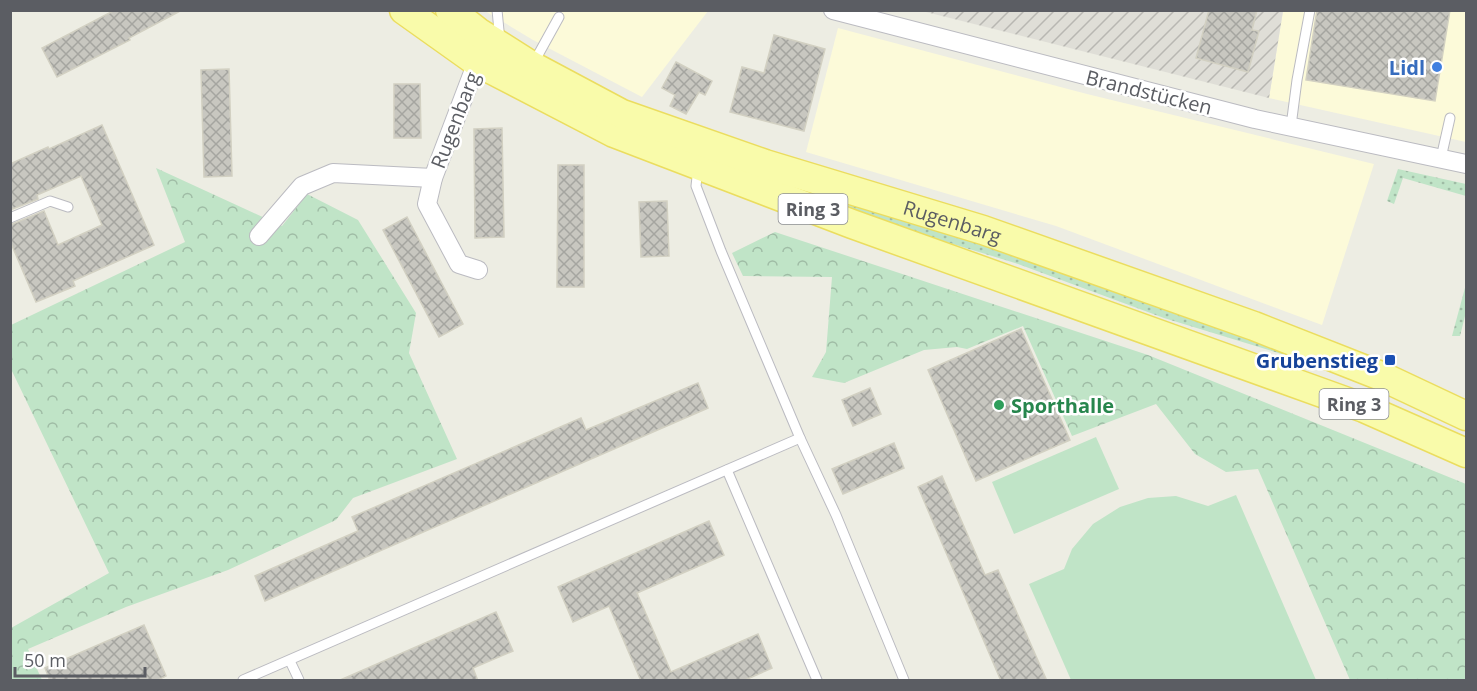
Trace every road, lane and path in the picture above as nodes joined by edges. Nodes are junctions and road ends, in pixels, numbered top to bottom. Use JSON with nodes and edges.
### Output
{"nodes":[{"id":1,"x":404,"y":10,"type":"edge"},
{"id":2,"x":450,"y":10,"type":"edge"},
{"id":3,"x":497,"y":10,"type":"edge"},
{"id":4,"x":833,"y":10,"type":"edge"},
{"id":5,"x":1310,"y":10,"type":"edge"},
{"id":6,"x":559,"y":16,"type":"dead end"},
{"id":7,"x":489,"y":54,"type":"junction"},
{"id":8,"x":532,"y":66,"type":"junction"},
{"id":9,"x":1450,"y":118,"type":"dead end"},
{"id":10,"x":1292,"y":126,"type":"junction"},
{"id":11,"x":1441,"y":158,"type":"junction"},
{"id":12,"x":1467,"y":164,"type":"edge"},
{"id":13,"x":699,"y":166,"type":"junction"},
{"id":14,"x":433,"y":178,"type":"junction"},
{"id":15,"x":68,"y":207,"type":"dead end"},
{"id":16,"x":10,"y":218,"type":"edge"},
{"id":17,"x":259,"y":236,"type":"dead end"},
{"id":18,"x":478,"y":270,"type":"dead end"},
{"id":19,"x":1467,"y":416,"type":"edge"},
{"id":20,"x":800,"y":438,"type":"junction"},
{"id":21,"x":1465,"y":452,"type":"edge"},
{"id":22,"x":727,"y":470,"type":"junction"},
{"id":23,"x":290,"y":661,"type":"junction"},
{"id":24,"x":243,"y":681,"type":"edge"},
{"id":25,"x":299,"y":681,"type":"edge"},
{"id":26,"x":817,"y":681,"type":"edge"},
{"id":27,"x":904,"y":681,"type":"edge"}],
"edges":[{"from":1,"to":7,"type":"main road","name":"Rugenbarg","number":"Ring 3"},
{"from":2,"to":7,"type":"main road","name":"Rugenbarg","number":"Ring 3"},
{"from":3,"to":7,"type":"lane"},
{"from":4,"to":10,"type":"street","name":"Brandstücken"},
{"from":5,"to":10,"type":"lane"},
{"from":6,"to":8,"type":"lane"},
{"from":7,"to":8,"type":"main road","name":"Rugenbarg","number":"Ring 3"},
{"from":7,"to":13,"type":"main road","name":"Rugenbarg","number":"Ring 3"},
{"from":7,"to":14,"type":"street","name":"Rugenbarg"},
{"from":8,"to":19,"type":"main road","name":"Rugenbarg","number":"Ring 3"},
{"from":9,"to":11,"type":"lane"},
{"from":10,"to":11,"type":"street","name":"Brandstücken"},
{"from":11,"to":12,"type":"street","name":"Brandstücken"},
{"from":13,"to":20,"type":"lane"},
{"from":13,"to":21,"type":"main road","name":"Rugenbarg","number":"Ring 3"},
{"from":14,"to":17,"type":"street","name":"Rugenbarg"},
{"from":14,"to":18,"type":"street","name":"Rugenbarg"},
{"from":15,"to":16,"type":"lane"},
{"from":20,"to":22,"type":"lane"},
{"from":20,"to":27,"type":"lane"},
{"from":22,"to":23,"type":"lane"},
{"from":22,"to":26,"type":"lane"},
{"from":23,"to":24,"type":"lane"},
{"from":23,"to":25,"type":"lane"}]}
